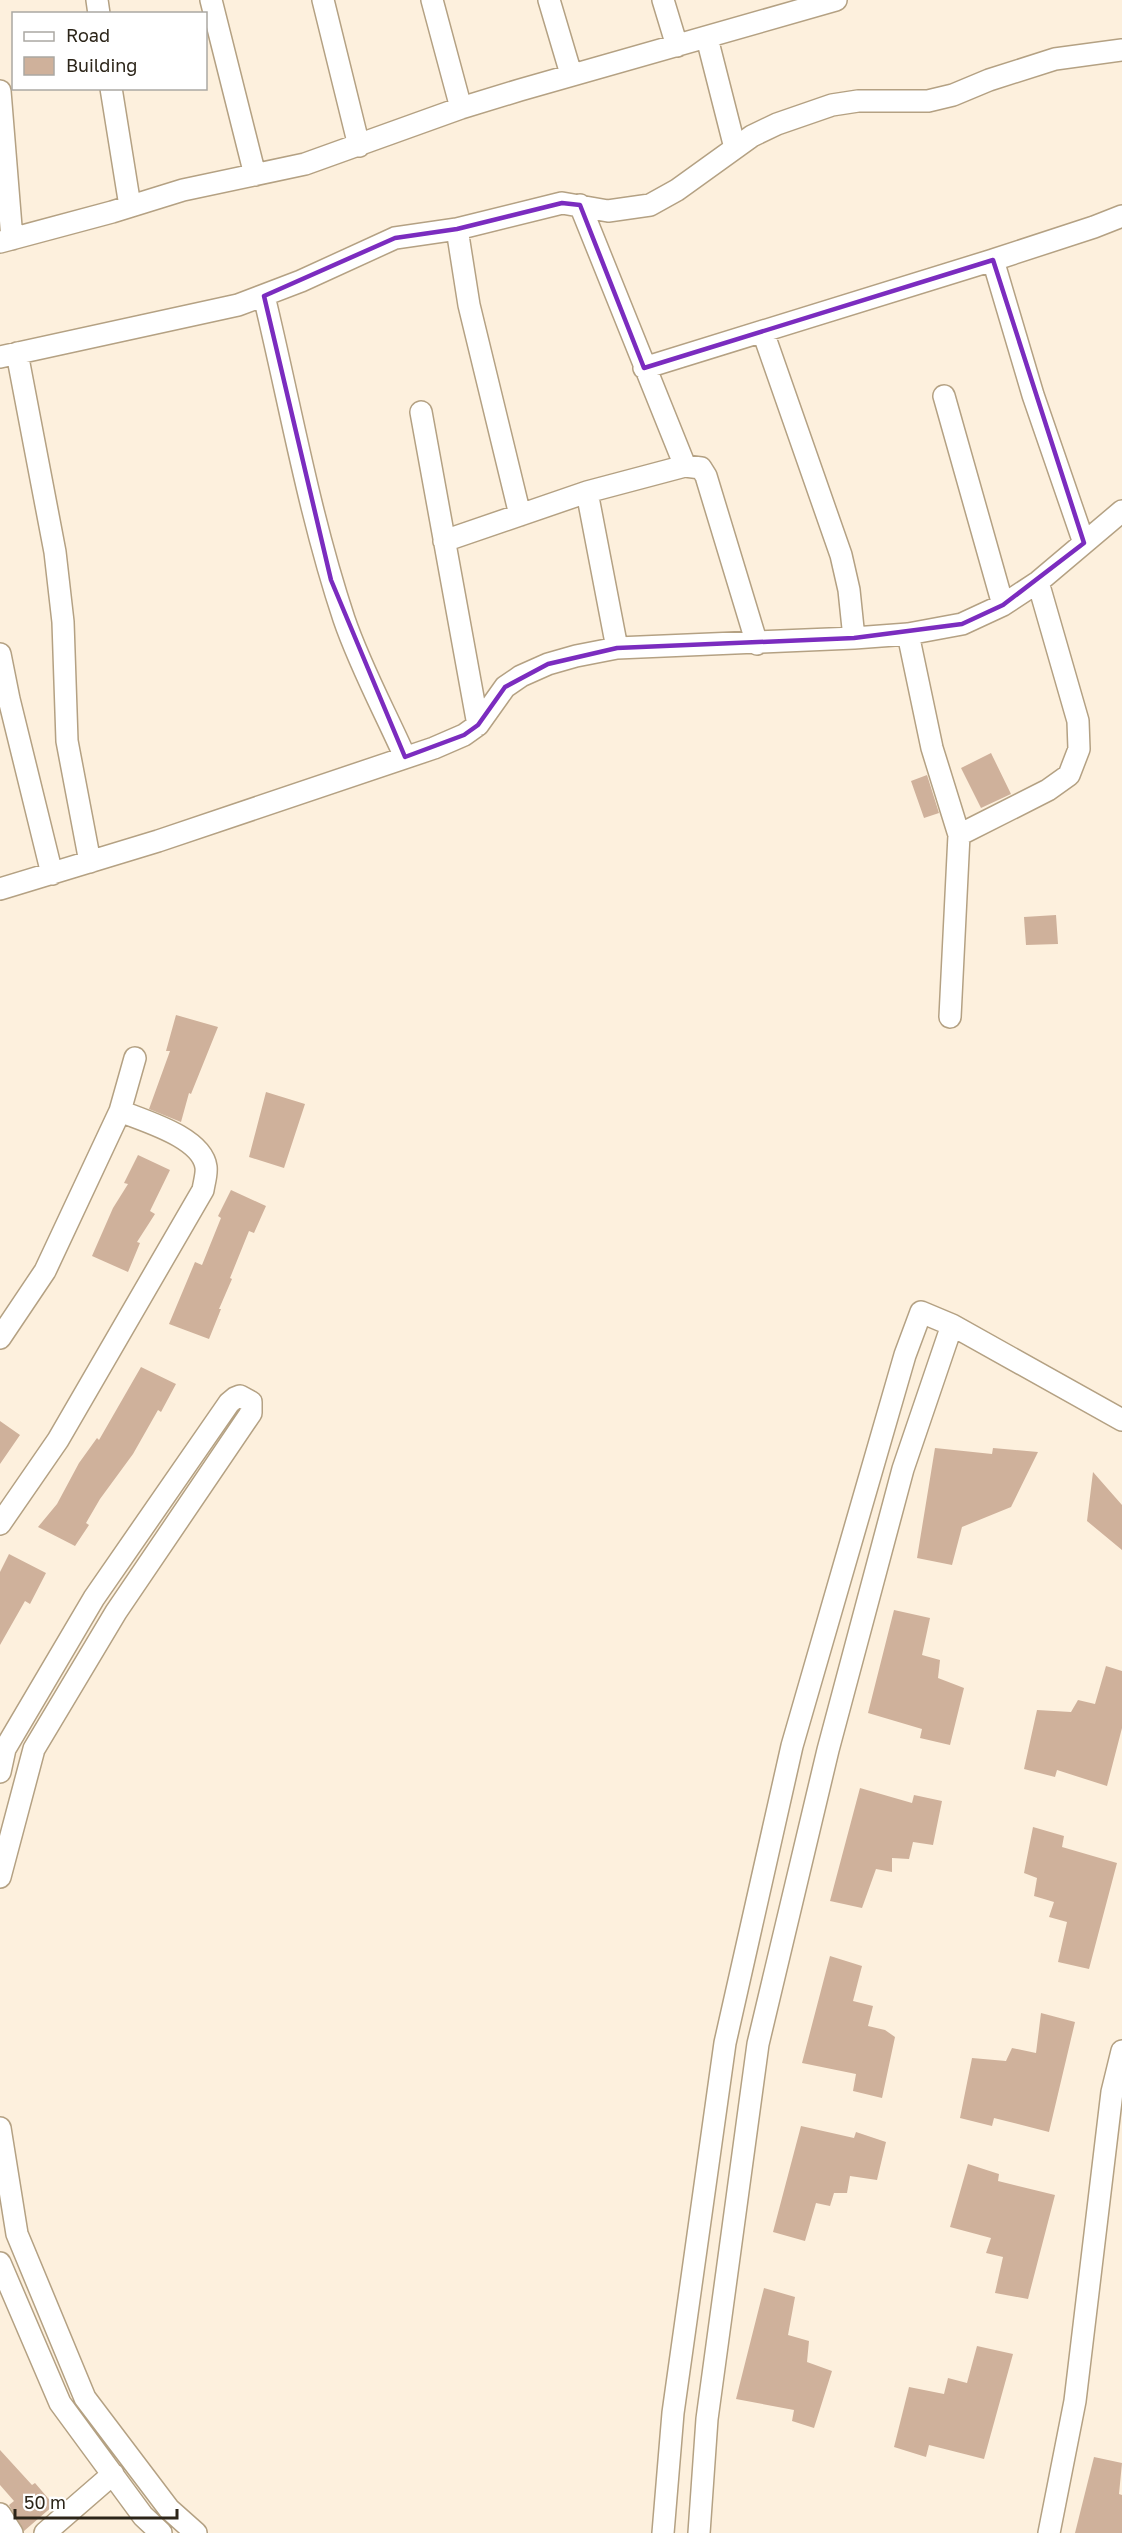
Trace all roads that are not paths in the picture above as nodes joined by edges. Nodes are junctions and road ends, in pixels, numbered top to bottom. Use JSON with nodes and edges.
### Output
{"nodes":[{"id":1,"x":211,"y":0,"type":"edge"},
{"id":2,"x":323,"y":0,"type":"edge"},
{"id":3,"x":432,"y":0,"type":"edge"},
{"id":4,"x":549,"y":0,"type":"edge"},
{"id":5,"x":663,"y":0,"type":"edge"},
{"id":6,"x":836,"y":0,"type":"edge"},
{"id":7,"x":790,"y":7,"type":"edge"},
{"id":8,"x":707,"y":38,"type":"junction"},
{"id":9,"x":677,"y":46,"type":"junction"},
{"id":10,"x":1122,"y":50,"type":"edge"},
{"id":11,"x":571,"y":75,"type":"junction"},
{"id":12,"x":111,"y":90,"type":"edge"},
{"id":13,"x":0,"y":91,"type":"edge"},
{"id":14,"x":461,"y":108,"type":"junction"},
{"id":15,"x":359,"y":146,"type":"junction"},
{"id":16,"x":735,"y":148,"type":"junction"},
{"id":17,"x":255,"y":175,"type":"junction"},
{"id":18,"x":580,"y":205,"type":"junction"},
{"id":19,"x":130,"y":206,"type":"junction"},
{"id":20,"x":1122,"y":216,"type":"edge"},
{"id":21,"x":457,"y":229,"type":"junction"},
{"id":22,"x":6,"y":240,"type":"edge"},
{"id":23,"x":993,"y":260,"type":"junction"},
{"id":24,"x":264,"y":296,"type":"junction"},
{"id":25,"x":763,"y":332,"type":"junction"},
{"id":26,"x":9,"y":355,"type":"edge"},
{"id":27,"x":644,"y":368,"type":"junction"},
{"id":28,"x":944,"y":396,"type":"dead end"},
{"id":29,"x":421,"y":412,"type":"dead end"},
{"id":30,"x":685,"y":466,"type":"junction"},
{"id":31,"x":587,"y":492,"type":"junction"},
{"id":32,"x":1122,"y":511,"type":"edge"},
{"id":33,"x":520,"y":515,"type":"junction"},
{"id":34,"x":444,"y":541,"type":"junction"},
{"id":35,"x":1084,"y":543,"type":"junction"},
{"id":36,"x":1038,"y":582,"type":"junction"},
{"id":37,"x":1003,"y":605,"type":"junction"},
{"id":38,"x":908,"y":634,"type":"junction"},
{"id":39,"x":854,"y":639,"type":"junction"},
{"id":40,"x":757,"y":644,"type":"junction"},
{"id":41,"x":617,"y":648,"type":"junction"},
{"id":42,"x":0,"y":654,"type":"edge"},
{"id":43,"x":478,"y":725,"type":"junction"},
{"id":44,"x":405,"y":757,"type":"junction"},
{"id":45,"x":959,"y":835,"type":"junction"},
{"id":46,"x":90,"y":862,"type":"junction"},
{"id":47,"x":52,"y":874,"type":"junction"},
{"id":48,"x":0,"y":889,"type":"edge"},
{"id":49,"x":950,"y":1017,"type":"dead end"},
{"id":50,"x":135,"y":1058,"type":"dead end"},
{"id":51,"x":120,"y":1111,"type":"junction"},
{"id":52,"x":952,"y":1325,"type":"junction"},
{"id":53,"x":0,"y":1338,"type":"edge"},
{"id":54,"x":1122,"y":1420,"type":"edge"},
{"id":55,"x":0,"y":1524,"type":"edge"},
{"id":56,"x":0,"y":1772,"type":"edge"},
{"id":57,"x":0,"y":1877,"type":"edge"},
{"id":58,"x":1122,"y":2051,"type":"edge"},
{"id":59,"x":0,"y":2128,"type":"edge"},
{"id":60,"x":0,"y":2263,"type":"edge"},
{"id":61,"x":113,"y":2474,"type":"junction"},
{"id":62,"x":0,"y":2514,"type":"edge"},
{"id":63,"x":12,"y":2533,"type":"edge"},
{"id":64,"x":45,"y":2533,"type":"edge"},
{"id":65,"x":161,"y":2533,"type":"edge"},
{"id":66,"x":196,"y":2533,"type":"edge"},
{"id":67,"x":663,"y":2533,"type":"edge"},
{"id":68,"x":699,"y":2533,"type":"edge"},
{"id":69,"x":1049,"y":2533,"type":"edge"}],
"edges":[{"from":1,"to":17,"type":"street"},
{"from":2,"to":15,"type":"street"},
{"from":3,"to":14,"type":"street"},
{"from":4,"to":11,"type":"street"},
{"from":5,"to":9,"type":"street"},
{"from":6,"to":7,"type":"street"},
{"from":7,"to":8,"type":"street"},
{"from":8,"to":9,"type":"street"},
{"from":8,"to":16,"type":"street"},
{"from":9,"to":11,"type":"street"},
{"from":10,"to":16,"type":"street"},
{"from":11,"to":14,"type":"street"},
{"from":12,"to":19,"type":"street"},
{"from":13,"to":22,"type":"street"},
{"from":14,"to":15,"type":"street"},
{"from":15,"to":17,"type":"street"},
{"from":16,"to":18,"type":"street"},
{"from":17,"to":19,"type":"street"},
{"from":18,"to":21,"type":"street"},
{"from":18,"to":27,"type":"street"},
{"from":19,"to":22,"type":"street"},
{"from":20,"to":23,"type":"street"},
{"from":21,"to":24,"type":"street"},
{"from":21,"to":33,"type":"street"},
{"from":23,"to":25,"type":"street"},
{"from":23,"to":35,"type":"street"},
{"from":24,"to":26,"type":"street"},
{"from":24,"to":44,"type":"street"},
{"from":25,"to":27,"type":"street"},
{"from":25,"to":39,"type":"street"},
{"from":26,"to":46,"type":"street"},
{"from":27,"to":30,"type":"street"},
{"from":28,"to":37,"type":"street"},
{"from":29,"to":34,"type":"street"},
{"from":30,"to":31,"type":"street"},
{"from":30,"to":40,"type":"street"},
{"from":31,"to":33,"type":"street"},
{"from":31,"to":41,"type":"street"},
{"from":32,"to":35,"type":"street"},
{"from":33,"to":34,"type":"street"},
{"from":34,"to":43,"type":"street"},
{"from":35,"to":36,"type":"street"},
{"from":36,"to":37,"type":"street"},
{"from":36,"to":45,"type":"street"},
{"from":37,"to":38,"type":"street"},
{"from":38,"to":39,"type":"street"},
{"from":38,"to":45,"type":"street"},
{"from":39,"to":40,"type":"street"},
{"from":40,"to":41,"type":"street"},
{"from":41,"to":43,"type":"street"},
{"from":42,"to":47,"type":"street"},
{"from":43,"to":44,"type":"street"},
{"from":44,"to":46,"type":"street"},
{"from":45,"to":49,"type":"street"},
{"from":46,"to":47,"type":"street"},
{"from":47,"to":48,"type":"street"},
{"from":50,"to":51,"type":"street"},
{"from":51,"to":53,"type":"street"},
{"from":51,"to":55,"type":"street"},
{"from":52,"to":54,"type":"street"},
{"from":52,"to":67,"type":"street"},
{"from":52,"to":68,"type":"street"},
{"from":56,"to":57,"type":"street"},
{"from":58,"to":69,"type":"street"},
{"from":59,"to":66,"type":"street"},
{"from":60,"to":61,"type":"street"},
{"from":61,"to":64,"type":"street"},
{"from":61,"to":65,"type":"street"},
{"from":62,"to":63,"type":"street"}]}
